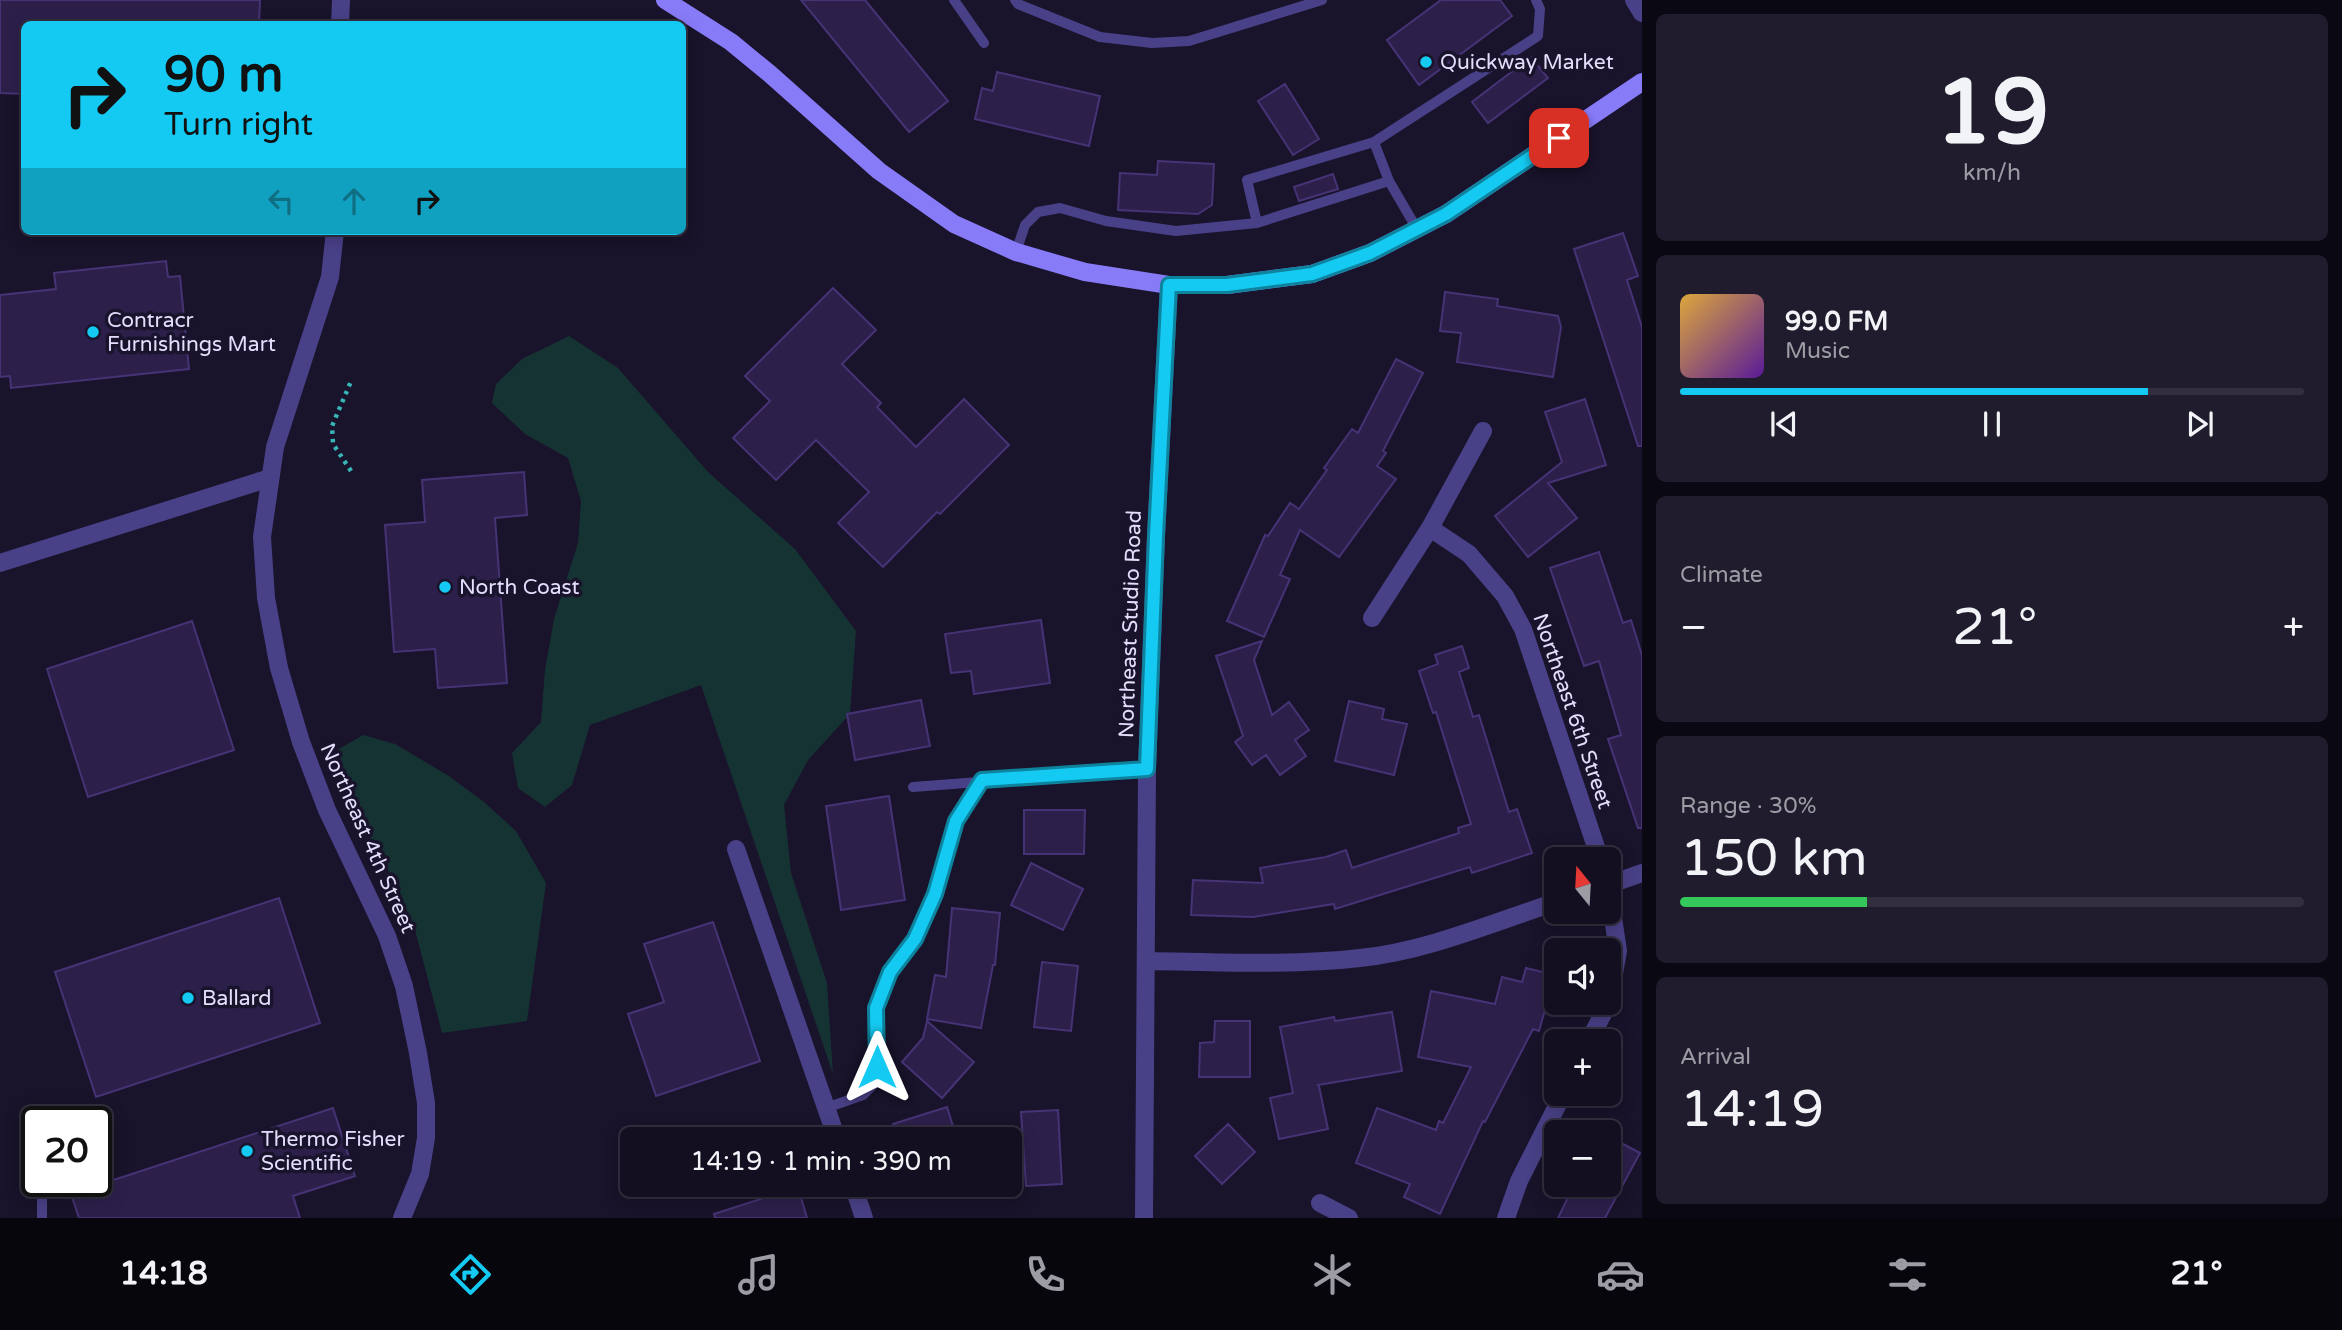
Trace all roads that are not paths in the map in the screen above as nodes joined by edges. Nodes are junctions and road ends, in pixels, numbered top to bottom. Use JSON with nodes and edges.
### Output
{"nodes":[{"id":1,"x":341,"y":0,"type":"edge"},
{"id":2,"x":665,"y":0,"type":"edge"},
{"id":3,"x":954,"y":0,"type":"edge"},
{"id":4,"x":1015,"y":0,"type":"edge"},
{"id":5,"x":1322,"y":0,"type":"edge"},
{"id":6,"x":1536,"y":0,"type":"edge"},
{"id":7,"x":1634,"y":0,"type":"edge"},
{"id":8,"x":1642,"y":13,"type":"edge"},
{"id":9,"x":340,"y":21,"type":"edge"},
{"id":10,"x":985,"y":43,"type":"dead end"},
{"id":11,"x":1642,"y":82,"type":"edge"},
{"id":12,"x":1374,"y":142,"type":"junction"},
{"id":13,"x":1389,"y":181,"type":"junction"},
{"id":14,"x":1257,"y":223,"type":"junction"},
{"id":15,"x":1417,"y":229,"type":"junction"},
{"id":16,"x":335,"y":235,"type":"edge"},
{"id":17,"x":1016,"y":252,"type":"junction"},
{"id":18,"x":1169,"y":285,"type":"junction"},
{"id":19,"x":1483,"y":431,"type":"dead end"},
{"id":20,"x":270,"y":478,"type":"junction"},
{"id":21,"x":1430,"y":528,"type":"junction"},
{"id":22,"x":0,"y":563,"type":"edge"},
{"id":23,"x":1371,"y":618,"type":"dead end"},
{"id":24,"x":1147,"y":769,"type":"junction"},
{"id":25,"x":982,"y":780,"type":"junction"},
{"id":26,"x":913,"y":787,"type":"dead end"},
{"id":27,"x":1596,"y":847,"type":"edge"},
{"id":28,"x":736,"y":849,"type":"dead end"},
{"id":29,"x":1642,"y":873,"type":"edge"},
{"id":30,"x":1621,"y":880,"type":"edge"},
{"id":31,"x":1544,"y":906,"type":"edge"},
{"id":32,"x":1614,"y":924,"type":"edge"},
{"id":33,"x":1146,"y":961,"type":"junction"},
{"id":34,"x":1595,"y":1029,"type":"edge"},
{"id":35,"x":1557,"y":1106,"type":"edge"},
{"id":36,"x":826,"y":1108,"type":"junction"},
{"id":37,"x":833,"y":1127,"type":"edge"},
{"id":38,"x":42,"y":1197,"type":"edge"},
{"id":39,"x":857,"y":1197,"type":"edge"},
{"id":40,"x":1320,"y":1203,"type":"dead end"},
{"id":41,"x":42,"y":1218,"type":"edge"},
{"id":42,"x":402,"y":1218,"type":"edge"},
{"id":43,"x":864,"y":1218,"type":"edge"},
{"id":44,"x":1144,"y":1218,"type":"edge"},
{"id":45,"x":1349,"y":1218,"type":"edge"},
{"id":46,"x":1506,"y":1218,"type":"edge"}],
"edges":[{"from":1,"to":9,"type":"street"},
{"from":2,"to":17,"type":"main road"},
{"from":3,"to":10,"type":"lane"},
{"from":4,"to":5,"type":"lane"},
{"from":6,"to":12,"type":"lane"},
{"from":7,"to":8,"type":"street"},
{"from":11,"to":15,"type":"main road"},
{"from":12,"to":13,"type":"lane"},
{"from":12,"to":14,"type":"lane"},
{"from":13,"to":14,"type":"lane"},
{"from":13,"to":15,"type":"lane"},
{"from":14,"to":17,"type":"lane"},
{"from":15,"to":18,"type":"main road"},
{"from":16,"to":20,"type":"street","name":"Northeast 4th Street"},
{"from":17,"to":18,"type":"main road"},
{"from":18,"to":24,"type":"street","name":"Northeast Studio Road"},
{"from":19,"to":21,"type":"street"},
{"from":20,"to":22,"type":"street"},
{"from":20,"to":42,"type":"street","name":"Northeast 4th Street"},
{"from":21,"to":23,"type":"street"},
{"from":21,"to":27,"type":"street","name":"Northeast 6th Street"},
{"from":24,"to":25,"type":"lane"},
{"from":24,"to":33,"type":"street","name":"Northeast Studio Road"},
{"from":25,"to":26,"type":"lane"},
{"from":25,"to":36,"type":"lane"},
{"from":28,"to":36,"type":"street"},
{"from":29,"to":30,"type":"street"},
{"from":31,"to":33,"type":"street"},
{"from":32,"to":34,"type":"street"},
{"from":33,"to":44,"type":"street","name":"Northeast Studio Road"},
{"from":35,"to":46,"type":"street"},
{"from":36,"to":37,"type":"street"},
{"from":38,"to":41,"type":"lane"},
{"from":39,"to":43,"type":"street"},
{"from":40,"to":45,"type":"street"}]}
